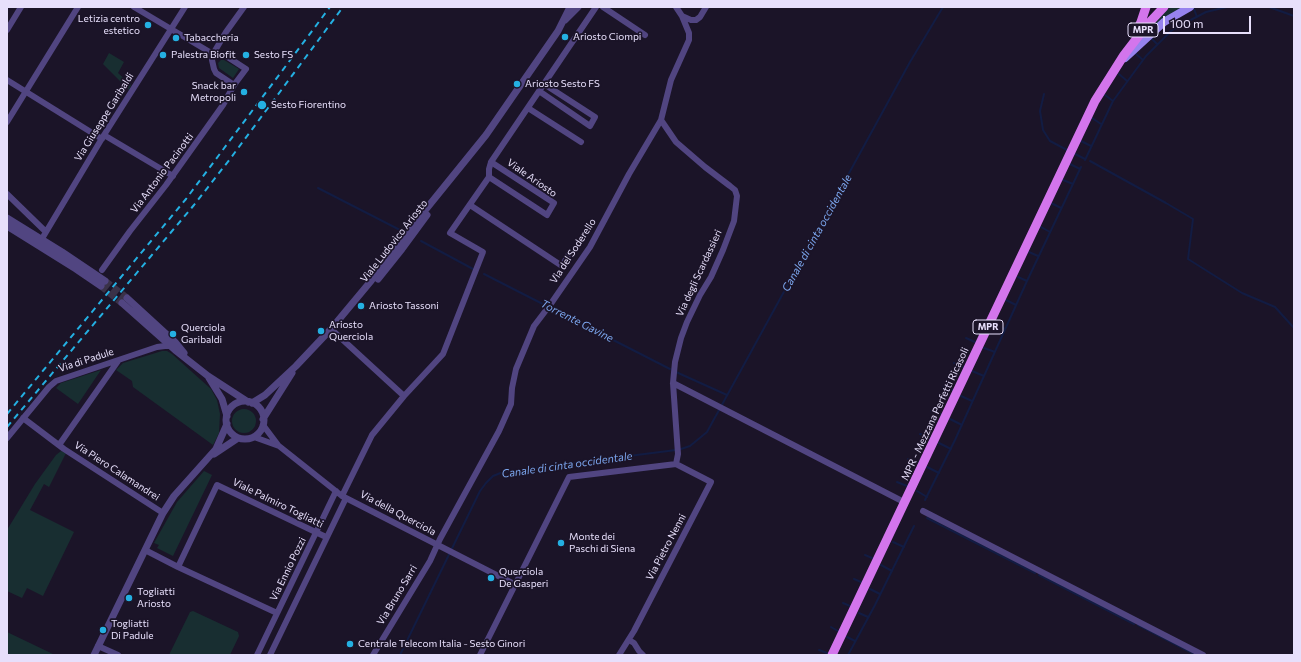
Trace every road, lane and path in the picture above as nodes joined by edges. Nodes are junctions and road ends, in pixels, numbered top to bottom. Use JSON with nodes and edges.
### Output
{"nodes":[{"id":1,"x":21,"y":7,"type":"edge"},
{"id":2,"x":78,"y":7,"type":"edge"},
{"id":3,"x":134,"y":7,"type":"edge"},
{"id":4,"x":185,"y":7,"type":"edge"},
{"id":5,"x":244,"y":7,"type":"edge"},
{"id":6,"x":570,"y":7,"type":"edge"},
{"id":7,"x":578,"y":7,"type":"edge"},
{"id":8,"x":596,"y":7,"type":"edge"},
{"id":9,"x":603,"y":7,"type":"edge"},
{"id":10,"x":676,"y":7,"type":"edge"},
{"id":11,"x":706,"y":7,"type":"edge"},
{"id":12,"x":1146,"y":7,"type":"edge"},
{"id":13,"x":1164,"y":7,"type":"edge"},
{"id":14,"x":1189,"y":8,"type":"edge"},
{"id":15,"x":682,"y":16,"type":"junction"},
{"id":16,"x":564,"y":22,"type":"junction"},
{"id":17,"x":7,"y":30,"type":"edge"},
{"id":18,"x":172,"y":30,"type":"junction"},
{"id":19,"x":645,"y":35,"type":"dead end"},
{"id":20,"x":213,"y":54,"type":"junction"},
{"id":21,"x":1124,"y":55,"type":"junction"},
{"id":22,"x":1119,"y":64,"type":"junction"},
{"id":23,"x":7,"y":80,"type":"edge"},
{"id":24,"x":544,"y":84,"type":"junction"},
{"id":25,"x":234,"y":85,"type":"junction"},
{"id":26,"x":539,"y":91,"type":"junction"},
{"id":27,"x":26,"y":92,"type":"junction"},
{"id":28,"x":528,"y":108,"type":"junction"},
{"id":29,"x":661,"y":120,"type":"junction"},
{"id":30,"x":7,"y":122,"type":"edge"},
{"id":31,"x":103,"y":137,"type":"junction"},
{"id":32,"x":581,"y":142,"type":"dead end"},
{"id":33,"x":492,"y":162,"type":"junction"},
{"id":34,"x":173,"y":176,"type":"junction"},
{"id":35,"x":489,"y":177,"type":"junction"},
{"id":36,"x":7,"y":194,"type":"edge"},
{"id":37,"x":470,"y":205,"type":"junction"},
{"id":38,"x":7,"y":218,"type":"edge"},
{"id":39,"x":7,"y":226,"type":"edge"},
{"id":40,"x":45,"y":231,"type":"junction"},
{"id":41,"x":41,"y":239,"type":"junction"},
{"id":42,"x":43,"y":248,"type":"junction"},
{"id":43,"x":569,"y":254,"type":"dead end"},
{"id":44,"x":102,"y":270,"type":"dead end"},
{"id":45,"x":124,"y":300,"type":"tunnel mouth"},
{"id":46,"x":331,"y":329,"type":"junction"},
{"id":47,"x":166,"y":338,"type":"junction"},
{"id":48,"x":171,"y":346,"type":"junction"},
{"id":49,"x":148,"y":351,"type":"junction"},
{"id":50,"x":118,"y":360,"type":"junction"},
{"id":51,"x":194,"y":364,"type":"junction"},
{"id":52,"x":296,"y":366,"type":"junction"},
{"id":53,"x":208,"y":376,"type":"junction"},
{"id":54,"x":673,"y":383,"type":"junction"},
{"id":55,"x":404,"y":396,"type":"junction"},
{"id":56,"x":250,"y":403,"type":"junction"},
{"id":57,"x":227,"y":416,"type":"junction"},
{"id":58,"x":23,"y":418,"type":"junction"},
{"id":59,"x":263,"y":422,"type":"junction"},
{"id":60,"x":227,"y":424,"type":"junction"},
{"id":61,"x":254,"y":437,"type":"junction"},
{"id":62,"x":7,"y":438,"type":"edge"},
{"id":63,"x":238,"y":438,"type":"junction"},
{"id":64,"x":59,"y":445,"type":"junction"},
{"id":65,"x":279,"y":446,"type":"junction"},
{"id":66,"x":208,"y":459,"type":"junction"},
{"id":67,"x":676,"y":464,"type":"junction"},
{"id":68,"x":336,"y":492,"type":"junction"},
{"id":69,"x":344,"y":497,"type":"junction"},
{"id":70,"x":905,"y":498,"type":"junction"},
{"id":71,"x":923,"y":512,"type":"dead end"},
{"id":72,"x":163,"y":513,"type":"junction"},
{"id":73,"x":316,"y":533,"type":"junction"},
{"id":74,"x":326,"y":538,"type":"junction"},
{"id":75,"x":437,"y":545,"type":"junction"},
{"id":76,"x":145,"y":550,"type":"junction"},
{"id":77,"x":178,"y":567,"type":"junction"},
{"id":78,"x":516,"y":585,"type":"junction"},
{"id":79,"x":277,"y":613,"type":"junction"},
{"id":80,"x":629,"y":640,"type":"junction"},
{"id":81,"x":98,"y":646,"type":"junction"},
{"id":82,"x":115,"y":654,"type":"edge"},
{"id":83,"x":94,"y":655,"type":"edge"},
{"id":84,"x":257,"y":655,"type":"edge"},
{"id":85,"x":270,"y":655,"type":"edge"},
{"id":86,"x":373,"y":655,"type":"edge"},
{"id":87,"x":480,"y":655,"type":"edge"},
{"id":88,"x":621,"y":655,"type":"edge"},
{"id":89,"x":643,"y":655,"type":"edge"},
{"id":90,"x":832,"y":655,"type":"edge"},
{"id":91,"x":1203,"y":655,"type":"edge"}],
"edges":[{"from":1,"to":17,"type":"street"},
{"from":2,"to":27,"type":"street"},
{"from":3,"to":18,"type":"street"},
{"from":4,"to":18,"type":"street","name":"Via Giuseppe Garibaldi"},
{"from":5,"to":20,"type":"street"},
{"from":6,"to":16,"type":"street","name":"Viale Ludovico Ariosto"},
{"from":7,"to":16,"type":"street","name":"Viale Ludovico Ariosto"},
{"from":8,"to":24,"type":"street"},
{"from":9,"to":19,"type":"street"},
{"from":10,"to":15,"type":"street"},
{"from":11,"to":15,"type":"street"},
{"from":12,"to":21,"type":"main road","name":"MPR - Mezzana Perfetti Ricasoli","number":"MPR"},
{"from":13,"to":21,"type":"main road","name":"MPR - Mezzana Perfetti Ricasoli","number":"MPR"},
{"from":14,"to":22,"type":"main road","number":"MPR"},
{"from":15,"to":29,"type":"street"},
{"from":16,"to":46,"type":"street","name":"Viale Ludovico Ariosto"},
{"from":18,"to":20,"type":"street"},
{"from":18,"to":31,"type":"street","name":"Via Giuseppe Garibaldi"},
{"from":20,"to":25,"type":"street"},
{"from":20,"to":25,"type":"street","name":"Via Antonio Pacinotti"},
{"from":21,"to":22,"type":"main road","name":"MPR - Mezzana Perfetti Ricasoli","number":"MPR"},
{"from":22,"to":70,"type":"main road","name":"MPR - Mezzana Perfetti Ricasoli","number":"MPR"},
{"from":23,"to":27,"type":"street"},
{"from":24,"to":26,"type":"street"},
{"from":24,"to":26,"type":"street"},
{"from":25,"to":34,"type":"street","name":"Via Antonio Pacinotti"},
{"from":26,"to":28,"type":"street"},
{"from":27,"to":30,"type":"street"},
{"from":27,"to":31,"type":"street"},
{"from":28,"to":32,"type":"street"},
{"from":28,"to":33,"type":"street"},
{"from":29,"to":54,"type":"street","name":"Via degli Scardassieri"},
{"from":29,"to":75,"type":"street","name":"Via del Soderello"},
{"from":31,"to":34,"type":"street"},
{"from":31,"to":40,"type":"street","name":"Via Giuseppe Garibaldi"},
{"from":33,"to":35,"type":"street"},
{"from":33,"to":35,"type":"street","name":"Viale Ariosto"},
{"from":34,"to":44,"type":"street","name":"Via Antonio Pacinotti"},
{"from":35,"to":37,"type":"street"},
{"from":36,"to":40,"type":"street"},
{"from":37,"to":43,"type":"street"},
{"from":37,"to":55,"type":"street","name":"Via Ennio Pozzi"},
{"from":38,"to":41,"type":"street"},
{"from":39,"to":42,"type":"street"},
{"from":40,"to":41,"type":"street","name":"Via Giuseppe Garibaldi"},
{"from":41,"to":42,"type":"street"},
{"from":41,"to":42,"type":"street"},
{"from":45,"to":47,"type":"street","name":"Via della Querciola"},
{"from":46,"to":52,"type":"street","name":"Viale Ludovico Ariosto"},
{"from":46,"to":55,"type":"street"},
{"from":47,"to":48,"type":"street","name":"Via della Querciola"},
{"from":47,"to":49,"type":"street","name":"Via di Padule"},
{"from":47,"to":51,"type":"street","name":"Via della Querciola"},
{"from":48,"to":49,"type":"street","name":"Via di Padule"},
{"from":48,"to":51,"type":"street","name":"Via della Querciola"},
{"from":49,"to":50,"type":"street","name":"Via di Padule"},
{"from":50,"to":58,"type":"street","name":"Via di Padule"},
{"from":50,"to":64,"type":"street","name":"Via Piero Calamandrei"},
{"from":51,"to":53,"type":"street","name":"Via della Querciola"},
{"from":52,"to":56,"type":"street","name":"Viale Ludovico Ariosto"},
{"from":52,"to":59,"type":"street","name":"Viale Ludovico Ariosto"},
{"from":53,"to":56,"type":"street","name":"Via della Querciola"},
{"from":53,"to":57,"type":"street","name":"Via della Querciola"},
{"from":54,"to":67,"type":"street","name":"Via degli Scardassieri"},
{"from":54,"to":70,"type":"street"},
{"from":55,"to":69,"type":"street","name":"Via Ennio Pozzi"},
{"from":56,"to":57,"type":"street"},
{"from":56,"to":59,"type":"street","name":"Via della Querciola"},
{"from":57,"to":60,"type":"street","name":"Via della Querciola"},
{"from":58,"to":62,"type":"street","name":"Via di Padule"},
{"from":58,"to":64,"type":"street","name":"Via Piero Calamandrei"},
{"from":59,"to":61,"type":"street"},
{"from":59,"to":65,"type":"street","name":"Via della Querciola"},
{"from":60,"to":63,"type":"street"},
{"from":60,"to":66,"type":"street"},
{"from":61,"to":63,"type":"street","name":"Via della Querciola"},
{"from":61,"to":65,"type":"street","name":"Via della Querciola"},
{"from":63,"to":66,"type":"street"},
{"from":64,"to":72,"type":"street","name":"Via Piero Calamandrei"},
{"from":65,"to":68,"type":"street","name":"Via della Querciola"},
{"from":66,"to":72,"type":"street"},
{"from":67,"to":78,"type":"street"},
{"from":67,"to":80,"type":"street","name":"Via Pietro Nenni"},
{"from":68,"to":69,"type":"street","name":"Via della Querciola"},
{"from":68,"to":73,"type":"street","name":"Via Ennio Pozzi"},
{"from":69,"to":74,"type":"street","name":"Via Ennio Pozzi"},
{"from":69,"to":75,"type":"street","name":"Via della Querciola"},
{"from":70,"to":90,"type":"main road","name":"MPR - Mezzana Perfetti Ricasoli","number":"MPR"},
{"from":71,"to":91,"type":"street"},
{"from":72,"to":76,"type":"street"},
{"from":73,"to":74,"type":"street","name":"Viale Palmiro Togliatti"},
{"from":73,"to":77,"type":"street","name":"Viale Palmiro Togliatti"},
{"from":73,"to":79,"type":"street","name":"Via Ennio Pozzi"},
{"from":74,"to":85,"type":"street","name":"Via Ennio Pozzi"},
{"from":75,"to":78,"type":"street","name":"Via della Querciola"},
{"from":75,"to":86,"type":"street","name":"Via Bruno Sarri"},
{"from":76,"to":77,"type":"street"},
{"from":76,"to":81,"type":"street"},
{"from":77,"to":79,"type":"street"},
{"from":78,"to":87,"type":"street"},
{"from":79,"to":84,"type":"street","name":"Via Ennio Pozzi"},
{"from":80,"to":88,"type":"street","name":"Via Pietro Nenni"},
{"from":80,"to":89,"type":"street"},
{"from":81,"to":82,"type":"street"},
{"from":81,"to":83,"type":"street"}]}
